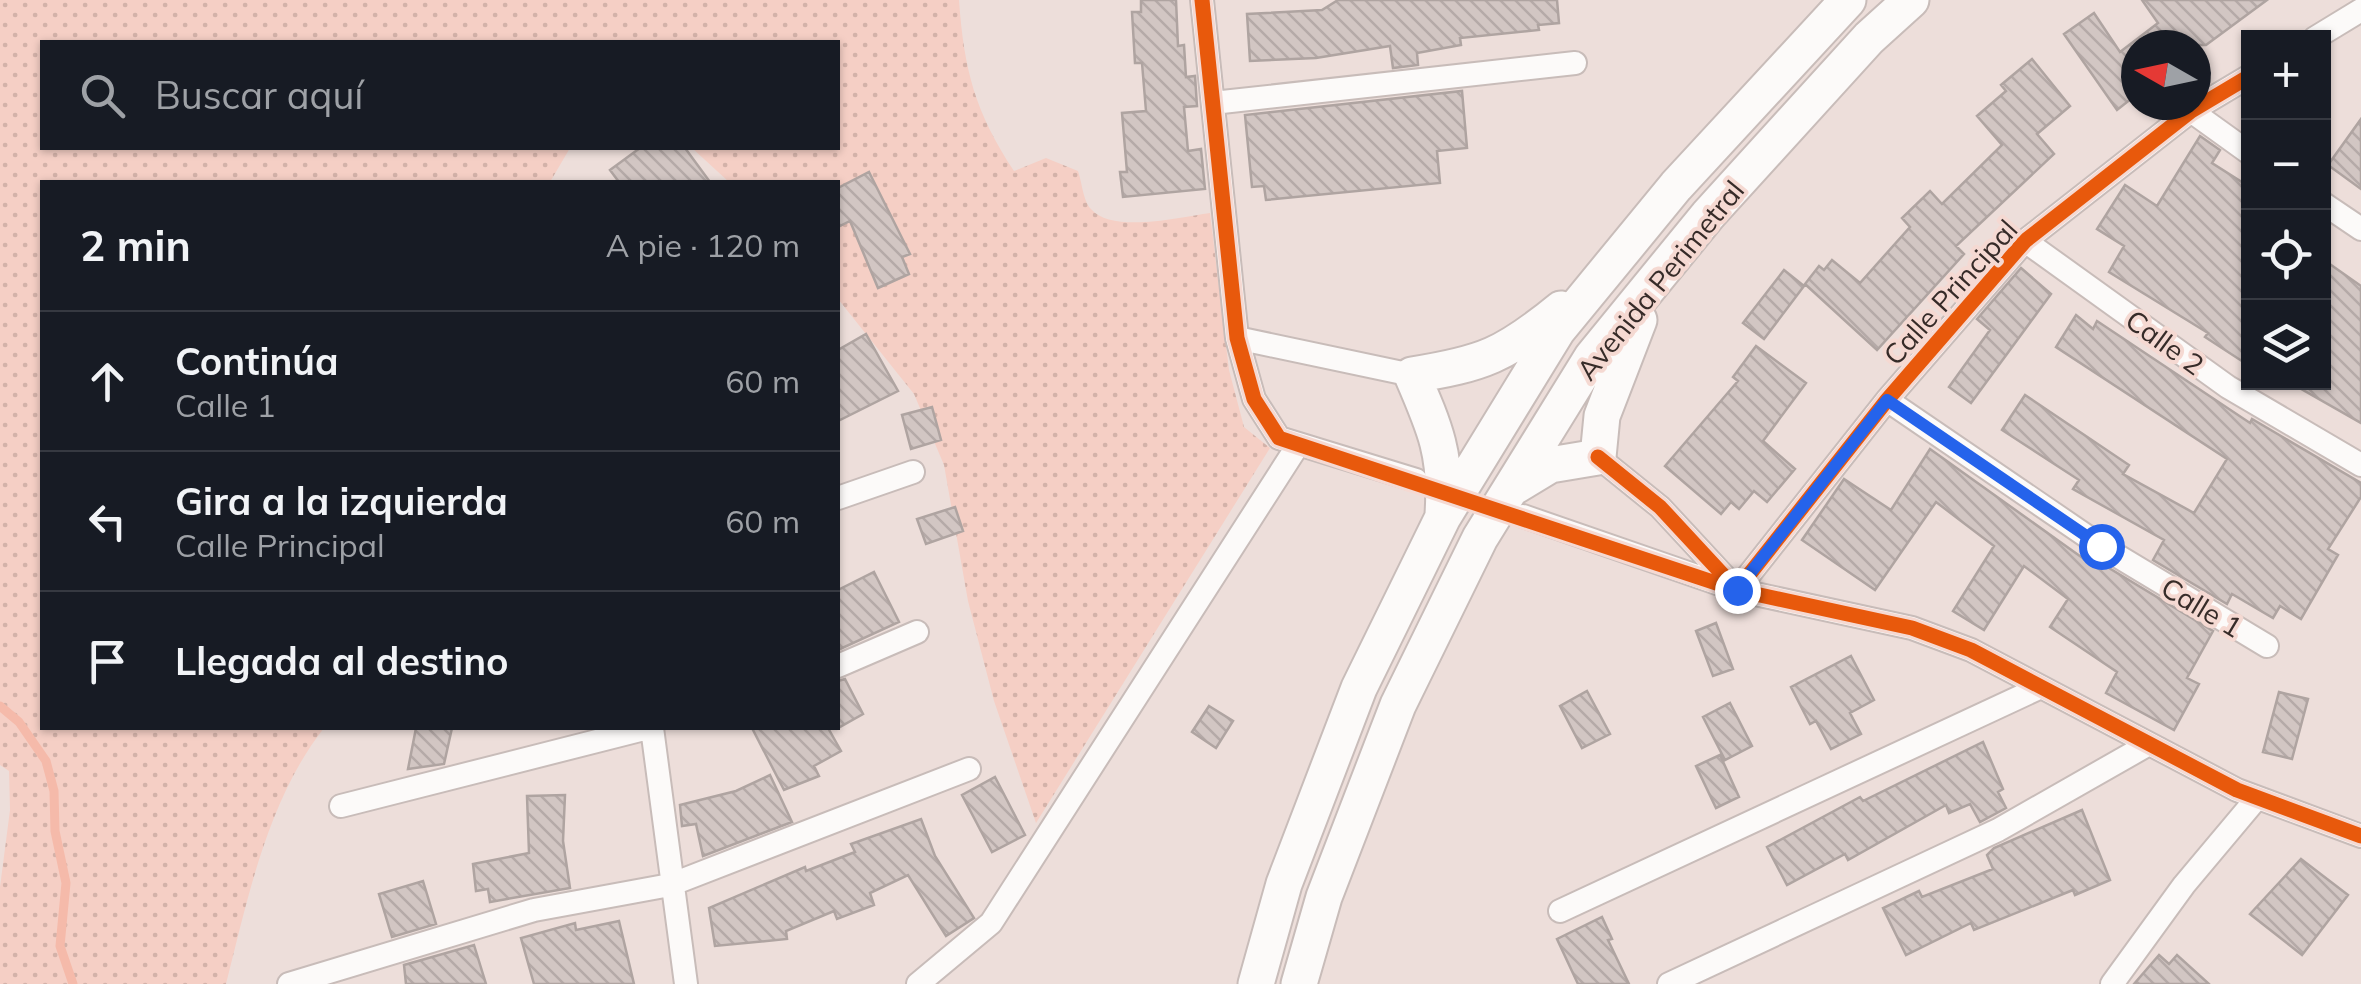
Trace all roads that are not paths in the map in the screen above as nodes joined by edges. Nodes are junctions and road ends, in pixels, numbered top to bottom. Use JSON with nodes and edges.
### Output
{"nodes":[{"id":1,"x":1202,"y":0,"type":"edge"},
{"id":2,"x":1848,"y":0,"type":"edge"},
{"id":3,"x":1911,"y":0,"type":"edge"},
{"id":4,"x":2361,"y":10,"type":"edge"},
{"id":5,"x":2328,"y":30,"type":"edge"},
{"id":6,"x":1575,"y":63,"type":"dead end"},
{"id":7,"x":2241,"y":81,"type":"edge"},
{"id":8,"x":2211,"y":99,"type":"edge"},
{"id":9,"x":1213,"y":103,"type":"junction"},
{"id":10,"x":2180,"y":120,"type":"edge"},
{"id":11,"x":2204,"y":120,"type":"edge"},
{"id":12,"x":2241,"y":147,"type":"edge"},
{"id":13,"x":2331,"y":209,"type":"edge"},
{"id":14,"x":2361,"y":229,"type":"edge"},
{"id":15,"x":2025,"y":241,"type":"junction"},
{"id":16,"x":1608,"y":270,"type":"junction"},
{"id":17,"x":1660,"y":273,"type":"junction"},
{"id":18,"x":1237,"y":338,"type":"junction"},
{"id":19,"x":1412,"y":374,"type":"junction"},
{"id":20,"x":1887,"y":400,"type":"junction"},
{"id":21,"x":1298,"y":445,"type":"junction"},
{"id":22,"x":1598,"y":457,"type":"junction"},
{"id":23,"x":2361,"y":464,"type":"edge"},
{"id":24,"x":912,"y":472,"type":"dead end"},
{"id":25,"x":1416,"y":480,"type":"dead end"},
{"id":26,"x":840,"y":497,"type":"edge"},
{"id":27,"x":1516,"y":503,"type":"junction"},
{"id":28,"x":1443,"y":517,"type":"junction"},
{"id":29,"x":1737,"y":590,"type":"junction"},
{"id":30,"x":918,"y":632,"type":"dead end"},
{"id":31,"x":2267,"y":646,"type":"dead end"},
{"id":32,"x":840,"y":665,"type":"edge"},
{"id":33,"x":2041,"y":687,"type":"junction"},
{"id":34,"x":642,"y":730,"type":"edge"},
{"id":35,"x":650,"y":730,"type":"edge"},
{"id":36,"x":2149,"y":744,"type":"junction"},
{"id":37,"x":968,"y":769,"type":"dead end"},
{"id":38,"x":2257,"y":798,"type":"junction"},
{"id":39,"x":341,"y":806,"type":"dead end"},
{"id":40,"x":2361,"y":836,"type":"edge"},
{"id":41,"x":670,"y":886,"type":"junction"},
{"id":42,"x":1560,"y":911,"type":"dead end"},
{"id":43,"x":289,"y":984,"type":"edge"},
{"id":44,"x":686,"y":984,"type":"edge"},
{"id":45,"x":918,"y":984,"type":"edge"},
{"id":46,"x":1256,"y":984,"type":"edge"},
{"id":47,"x":1299,"y":984,"type":"edge"},
{"id":48,"x":1668,"y":984,"type":"edge"},
{"id":49,"x":2112,"y":984,"type":"edge"}],
"edges":[{"from":1,"to":9,"type":"street"},
{"from":2,"to":16,"type":"main road","name":"Avenida Perimetral"},
{"from":3,"to":17,"type":"main road","name":"Avenida Perimetral"},
{"from":4,"to":5,"type":"street"},
{"from":6,"to":9,"type":"street"},
{"from":7,"to":8,"type":"street","name":"Calle Principal"},
{"from":9,"to":18,"type":"street"},
{"from":10,"to":15,"type":"street","name":"Calle Principal"},
{"from":11,"to":12,"type":"street"},
{"from":13,"to":14,"type":"street"},
{"from":15,"to":20,"type":"street","name":"Calle Principal"},
{"from":15,"to":23,"type":"street","name":"Calle 2"},
{"from":16,"to":19,"type":"main road"},
{"from":16,"to":28,"type":"main road","name":"Avenida Perimetral"},
{"from":17,"to":22,"type":"main road"},
{"from":17,"to":27,"type":"main road","name":"Avenida Perimetral"},
{"from":18,"to":19,"type":"street"},
{"from":18,"to":21,"type":"street"},
{"from":19,"to":28,"type":"main road"},
{"from":20,"to":29,"type":"street","name":"Calle Principal"},
{"from":20,"to":31,"type":"street","name":"Calle 1"},
{"from":21,"to":25,"type":"street"},
{"from":21,"to":45,"type":"street"},
{"from":22,"to":27,"type":"main road"},
{"from":22,"to":29,"type":"street"},
{"from":24,"to":26,"type":"street"},
{"from":27,"to":29,"type":"street"},
{"from":27,"to":47,"type":"main road","name":"Avenida Perimetral"},
{"from":28,"to":46,"type":"main road","name":"Avenida Perimetral"},
{"from":29,"to":33,"type":"street"},
{"from":30,"to":32,"type":"street"},
{"from":33,"to":36,"type":"street"},
{"from":33,"to":42,"type":"street"},
{"from":34,"to":39,"type":"street"},
{"from":35,"to":41,"type":"street"},
{"from":36,"to":38,"type":"street"},
{"from":36,"to":48,"type":"street"},
{"from":37,"to":41,"type":"street"},
{"from":38,"to":40,"type":"street"},
{"from":38,"to":49,"type":"street"},
{"from":41,"to":43,"type":"street"},
{"from":41,"to":44,"type":"street"}]}
